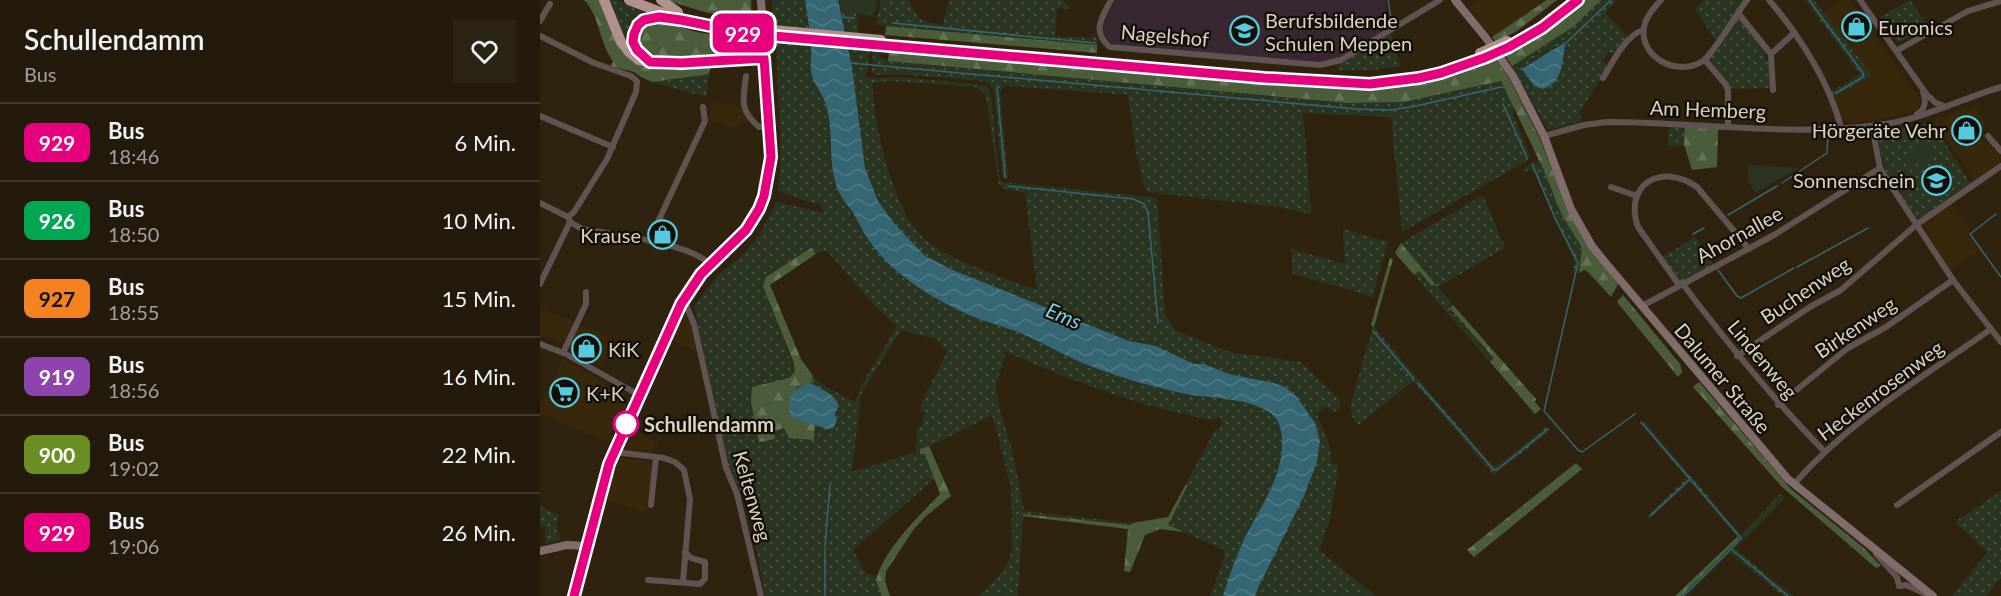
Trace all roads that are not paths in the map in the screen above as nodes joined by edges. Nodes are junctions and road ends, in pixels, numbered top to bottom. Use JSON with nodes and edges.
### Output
{"nodes":[{"id":1,"x":604,"y":0,"type":"edge"},
{"id":2,"x":630,"y":0,"type":"edge"},
{"id":3,"x":645,"y":0,"type":"edge"},
{"id":4,"x":661,"y":0,"type":"edge"},
{"id":5,"x":760,"y":0,"type":"edge"},
{"id":6,"x":1111,"y":0,"type":"edge"},
{"id":7,"x":1440,"y":0,"type":"edge"},
{"id":8,"x":1455,"y":0,"type":"edge"},
{"id":9,"x":1568,"y":0,"type":"edge"},
{"id":10,"x":1577,"y":0,"type":"edge"},
{"id":11,"x":1662,"y":0,"type":"edge"},
{"id":12,"x":1747,"y":0,"type":"edge"},
{"id":13,"x":1769,"y":0,"type":"edge"},
{"id":14,"x":1860,"y":0,"type":"edge"},
{"id":15,"x":2001,"y":1,"type":"edge"},
{"id":16,"x":550,"y":4,"type":"dead end"},
{"id":17,"x":1737,"y":13,"type":"junction"},
{"id":18,"x":679,"y":16,"type":"junction"},
{"id":19,"x":540,"y":21,"type":"edge"},
{"id":20,"x":1643,"y":30,"type":"junction"},
{"id":21,"x":1794,"y":33,"type":"junction"},
{"id":22,"x":540,"y":36,"type":"edge"},
{"id":23,"x":1508,"y":44,"type":"junction"},
{"id":24,"x":1896,"y":51,"type":"junction"},
{"id":25,"x":1771,"y":54,"type":"junction"},
{"id":26,"x":764,"y":58,"type":"junction"},
{"id":27,"x":1705,"y":60,"type":"junction"},
{"id":28,"x":650,"y":62,"type":"junction"},
{"id":29,"x":746,"y":76,"type":"dead end"},
{"id":30,"x":1603,"y":78,"type":"dead end"},
{"id":31,"x":2001,"y":87,"type":"edge"},
{"id":32,"x":1922,"y":89,"type":"junction"},
{"id":33,"x":1773,"y":90,"type":"dead end"},
{"id":34,"x":1945,"y":106,"type":"junction"},
{"id":35,"x":703,"y":107,"type":"dead end"},
{"id":36,"x":540,"y":116,"type":"edge"},
{"id":37,"x":1912,"y":118,"type":"junction"},
{"id":38,"x":1872,"y":126,"type":"junction"},
{"id":39,"x":770,"y":127,"type":"junction"},
{"id":40,"x":1728,"y":127,"type":"junction"},
{"id":41,"x":1841,"y":128,"type":"junction"},
{"id":42,"x":1544,"y":136,"type":"junction"},
{"id":43,"x":1988,"y":136,"type":"dead end"},
{"id":44,"x":613,"y":147,"type":"junction"},
{"id":45,"x":2001,"y":151,"type":"edge"},
{"id":46,"x":2001,"y":166,"type":"edge"},
{"id":47,"x":1880,"y":168,"type":"junction"},
{"id":48,"x":1611,"y":187,"type":"dead end"},
{"id":49,"x":1637,"y":196,"type":"junction"},
{"id":50,"x":540,"y":203,"type":"edge"},
{"id":51,"x":569,"y":219,"type":"junction"},
{"id":52,"x":1916,"y":225,"type":"junction"},
{"id":53,"x":649,"y":241,"type":"junction"},
{"id":54,"x":1749,"y":249,"type":"junction"},
{"id":55,"x":711,"y":265,"type":"junction"},
{"id":56,"x":540,"y":266,"type":"edge"},
{"id":57,"x":547,"y":269,"type":"junction"},
{"id":58,"x":1953,"y":280,"type":"junction"},
{"id":59,"x":540,"y":284,"type":"edge"},
{"id":60,"x":1680,"y":284,"type":"junction"},
{"id":61,"x":586,"y":292,"type":"dead end"},
{"id":62,"x":681,"y":304,"type":"junction"},
{"id":63,"x":1642,"y":306,"type":"junction"},
{"id":64,"x":1991,"y":329,"type":"junction"},
{"id":65,"x":2001,"y":342,"type":"edge"},
{"id":66,"x":540,"y":344,"type":"edge"},
{"id":67,"x":563,"y":353,"type":"junction"},
{"id":68,"x":1737,"y":356,"type":"junction"},
{"id":69,"x":639,"y":395,"type":"junction"},
{"id":70,"x":1778,"y":405,"type":"junction"},
{"id":71,"x":2001,"y":432,"type":"edge"},
{"id":72,"x":614,"y":452,"type":"junction"},
{"id":73,"x":1825,"y":452,"type":"junction"},
{"id":74,"x":656,"y":458,"type":"junction"},
{"id":75,"x":1794,"y":484,"type":"junction"},
{"id":76,"x":651,"y":505,"type":"dead end"},
{"id":77,"x":1897,"y":505,"type":"dead end"},
{"id":78,"x":1868,"y":544,"type":"junction"},
{"id":79,"x":586,"y":546,"type":"junction"},
{"id":80,"x":540,"y":551,"type":"edge"},
{"id":81,"x":685,"y":552,"type":"junction"},
{"id":82,"x":648,"y":580,"type":"dead end"},
{"id":83,"x":683,"y":582,"type":"junction"},
{"id":84,"x":573,"y":596,"type":"edge"},
{"id":85,"x":761,"y":596,"type":"edge"},
{"id":86,"x":1933,"y":596,"type":"edge"}],
"edges":[{"from":1,"to":28,"type":"highway"},
{"from":2,"to":18,"type":"highway"},
{"from":3,"to":18,"type":"highway"},
{"from":4,"to":18,"type":"highway"},
{"from":5,"to":26,"type":"street"},
{"from":6,"to":7,"type":"street","name":"Nagelshof"},
{"from":8,"to":42,"type":"street","name":"Dalumer Straße"},
{"from":9,"to":23,"type":"highway"},
{"from":10,"to":23,"type":"highway"},
{"from":11,"to":20,"type":"street"},
{"from":12,"to":17,"type":"street"},
{"from":13,"to":21,"type":"street"},
{"from":14,"to":24,"type":"street"},
{"from":15,"to":24,"type":"street"},
{"from":16,"to":19,"type":"street"},
{"from":17,"to":25,"type":"street"},
{"from":17,"to":27,"type":"street"},
{"from":18,"to":23,"type":"highway"},
{"from":18,"to":28,"type":"highway"},
{"from":20,"to":27,"type":"street"},
{"from":20,"to":30,"type":"street"},
{"from":21,"to":25,"type":"street"},
{"from":21,"to":41,"type":"street"},
{"from":22,"to":44,"type":"street"},
{"from":24,"to":32,"type":"street"},
{"from":25,"to":33,"type":"street"},
{"from":26,"to":28,"type":"highway"},
{"from":26,"to":39,"type":"street"},
{"from":27,"to":40,"type":"street"},
{"from":29,"to":39,"type":"street"},
{"from":31,"to":34,"type":"street","name":"Am Hemberg"},
{"from":32,"to":34,"type":"street"},
{"from":32,"to":37,"type":"street"},
{"from":34,"to":37,"type":"street","name":"Am Hemberg"},
{"from":35,"to":53,"type":"street"},
{"from":36,"to":44,"type":"street"},
{"from":37,"to":38,"type":"street","name":"Am Hemberg"},
{"from":38,"to":41,"type":"street","name":"Am Hemberg"},
{"from":38,"to":47,"type":"street"},
{"from":39,"to":55,"type":"street"},
{"from":40,"to":41,"type":"street","name":"Am Hemberg"},
{"from":40,"to":42,"type":"street","name":"Am Hemberg"},
{"from":42,"to":63,"type":"street","name":"Dalumer Straße"},
{"from":43,"to":45,"type":"street"},
{"from":44,"to":51,"type":"street"},
{"from":46,"to":52,"type":"street","name":"Buchenweg"},
{"from":47,"to":52,"type":"street"},
{"from":47,"to":54,"type":"street","name":"Ahornallee"},
{"from":48,"to":49,"type":"street"},
{"from":49,"to":54,"type":"street"},
{"from":49,"to":60,"type":"street","name":"Lindenweg"},
{"from":50,"to":51,"type":"street"},
{"from":51,"to":53,"type":"street"},
{"from":51,"to":57,"type":"street"},
{"from":52,"to":58,"type":"street"},
{"from":52,"to":68,"type":"street","name":"Buchenweg"},
{"from":53,"to":55,"type":"street"},
{"from":54,"to":60,"type":"street","name":"Ahornallee"},
{"from":55,"to":62,"type":"street"},
{"from":56,"to":57,"type":"street"},
{"from":57,"to":59,"type":"street"},
{"from":58,"to":64,"type":"street"},
{"from":58,"to":70,"type":"street","name":"Birkenweg"},
{"from":60,"to":63,"type":"street","name":"Ahornallee"},
{"from":60,"to":68,"type":"street","name":"Lindenweg"},
{"from":61,"to":67,"type":"street"},
{"from":62,"to":69,"type":"street"},
{"from":62,"to":85,"type":"street","name":"Keltenweg"},
{"from":63,"to":75,"type":"street","name":"Dalumer Straße"},
{"from":64,"to":65,"type":"street"},
{"from":64,"to":73,"type":"street","name":"Heckenrosenweg"},
{"from":66,"to":67,"type":"street"},
{"from":67,"to":69,"type":"street"},
{"from":68,"to":70,"type":"street","name":"Lindenweg"},
{"from":69,"to":72,"type":"street"},
{"from":70,"to":73,"type":"street","name":"Lindenweg"},
{"from":71,"to":77,"type":"street"},
{"from":72,"to":74,"type":"street"},
{"from":72,"to":79,"type":"street"},
{"from":73,"to":75,"type":"street","name":"Heckenrosenweg"},
{"from":74,"to":76,"type":"street"},
{"from":74,"to":81,"type":"street"},
{"from":75,"to":78,"type":"street","name":"Dalumer Straße"},
{"from":78,"to":86,"type":"street","name":"Dalumer Straße"},
{"from":78,"to":86,"type":"street"},
{"from":79,"to":80,"type":"street"},
{"from":79,"to":84,"type":"street"},
{"from":81,"to":83,"type":"street"},
{"from":81,"to":83,"type":"street"},
{"from":82,"to":83,"type":"street"}]}
